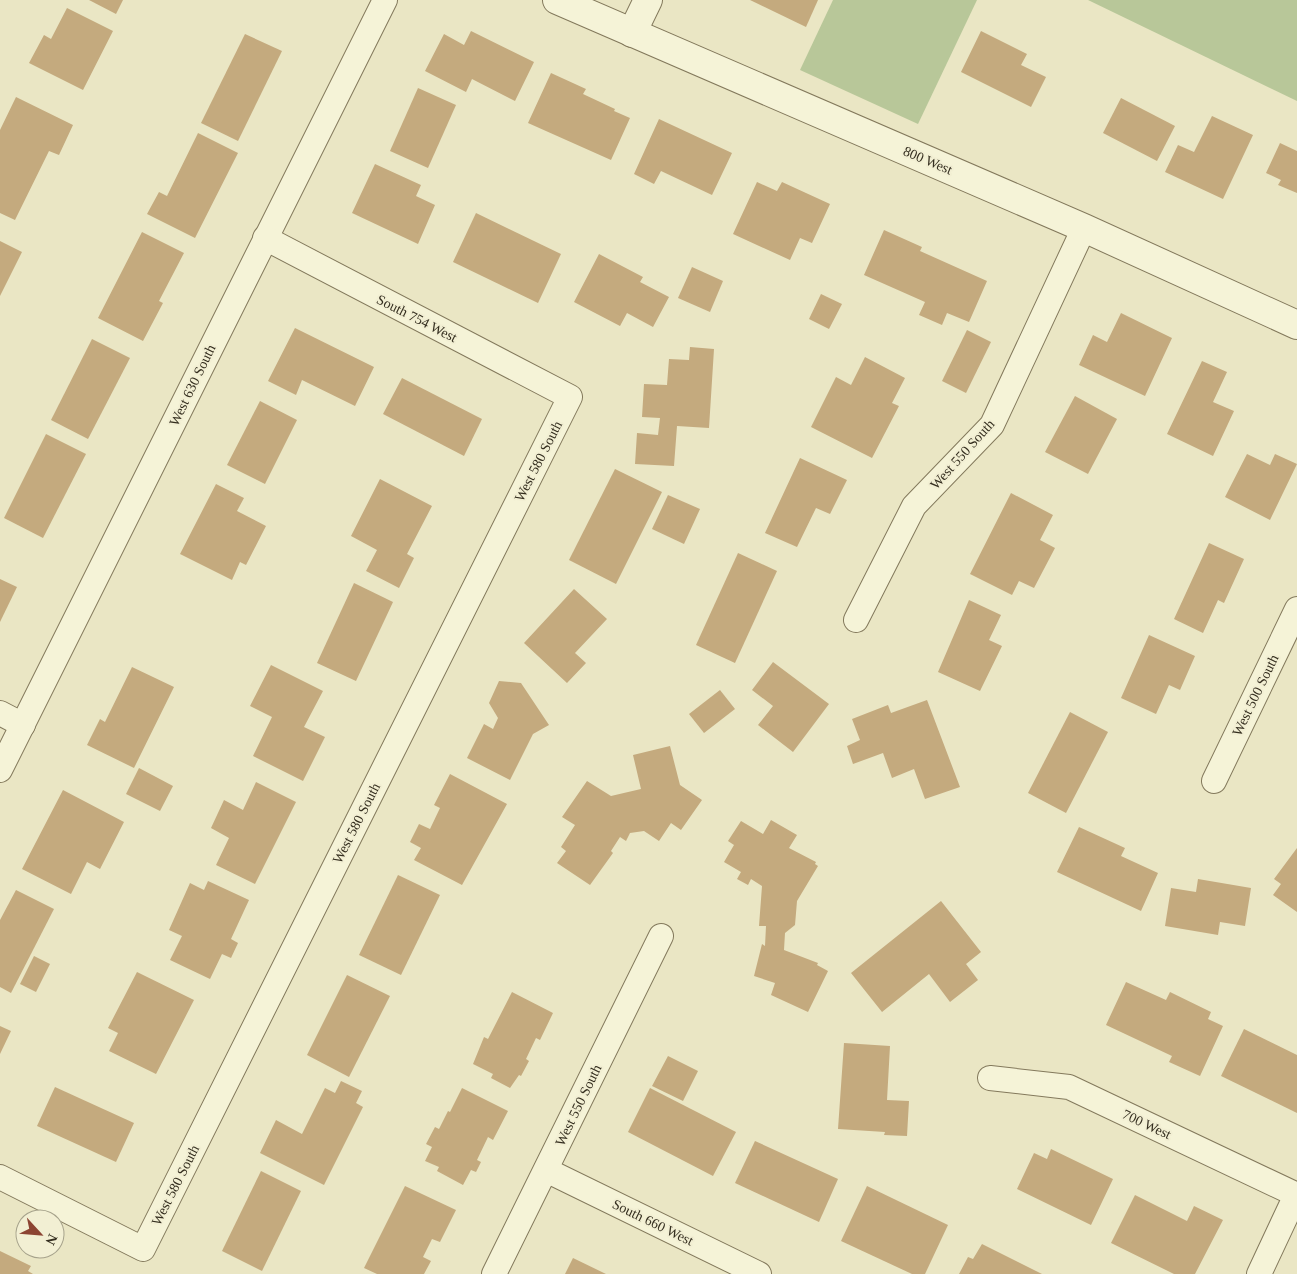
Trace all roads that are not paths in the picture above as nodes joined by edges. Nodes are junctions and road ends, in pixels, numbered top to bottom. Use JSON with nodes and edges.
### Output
{"nodes":[{"id":1,"x":385,"y":0,"type":"edge"},
{"id":2,"x":557,"y":0,"type":"edge"},
{"id":3,"x":648,"y":0,"type":"edge"},
{"id":4,"x":632,"y":33,"type":"junction"},
{"id":5,"x":1084,"y":228,"type":"junction"},
{"id":6,"x":265,"y":238,"type":"junction"},
{"id":7,"x":1297,"y":325,"type":"edge"},
{"id":8,"x":570,"y":397,"type":"joint"},
{"id":9,"x":1297,"y":609,"type":"edge"},
{"id":10,"x":856,"y":620,"type":"dead end"},
{"id":11,"x":0,"y":713,"type":"edge"},
{"id":12,"x":23,"y":724,"type":"junction"},
{"id":13,"x":0,"y":770,"type":"edge"},
{"id":14,"x":1214,"y":782,"type":"dead end"},
{"id":15,"x":661,"y":936,"type":"dead end"},
{"id":16,"x":990,"y":1078,"type":"dead end"},
{"id":17,"x":546,"y":1170,"type":"junction"},
{"id":18,"x":0,"y":1177,"type":"edge"},
{"id":19,"x":1296,"y":1195,"type":"edge"},
{"id":20,"x":494,"y":1274,"type":"edge"},
{"id":21,"x":759,"y":1274,"type":"edge"},
{"id":22,"x":1259,"y":1274,"type":"edge"}],
"edges":[{"from":1,"to":6,"type":"street","name":"West 630 South"},
{"from":2,"to":4,"type":"street","name":"800 West"},
{"from":3,"to":4,"type":"street"},
{"from":4,"to":5,"type":"street","name":"800 West"},
{"from":5,"to":7,"type":"street","name":"800 West"},
{"from":5,"to":10,"type":"street","name":"West 550 South"},
{"from":6,"to":8,"type":"street","name":"South 754 West"},
{"from":6,"to":12,"type":"street","name":"West 630 South"},
{"from":8,"to":18,"type":"street","name":"West 580 South"},
{"from":9,"to":14,"type":"street","name":"West 500 South"},
{"from":11,"to":12,"type":"street"},
{"from":12,"to":13,"type":"street","name":"West 630 South"},
{"from":15,"to":17,"type":"street","name":"West 550 South"},
{"from":16,"to":19,"type":"street","name":"700 West"},
{"from":17,"to":20,"type":"street","name":"West 550 South"},
{"from":17,"to":21,"type":"street","name":"South 660 West"},
{"from":19,"to":22,"type":"street"}]}
